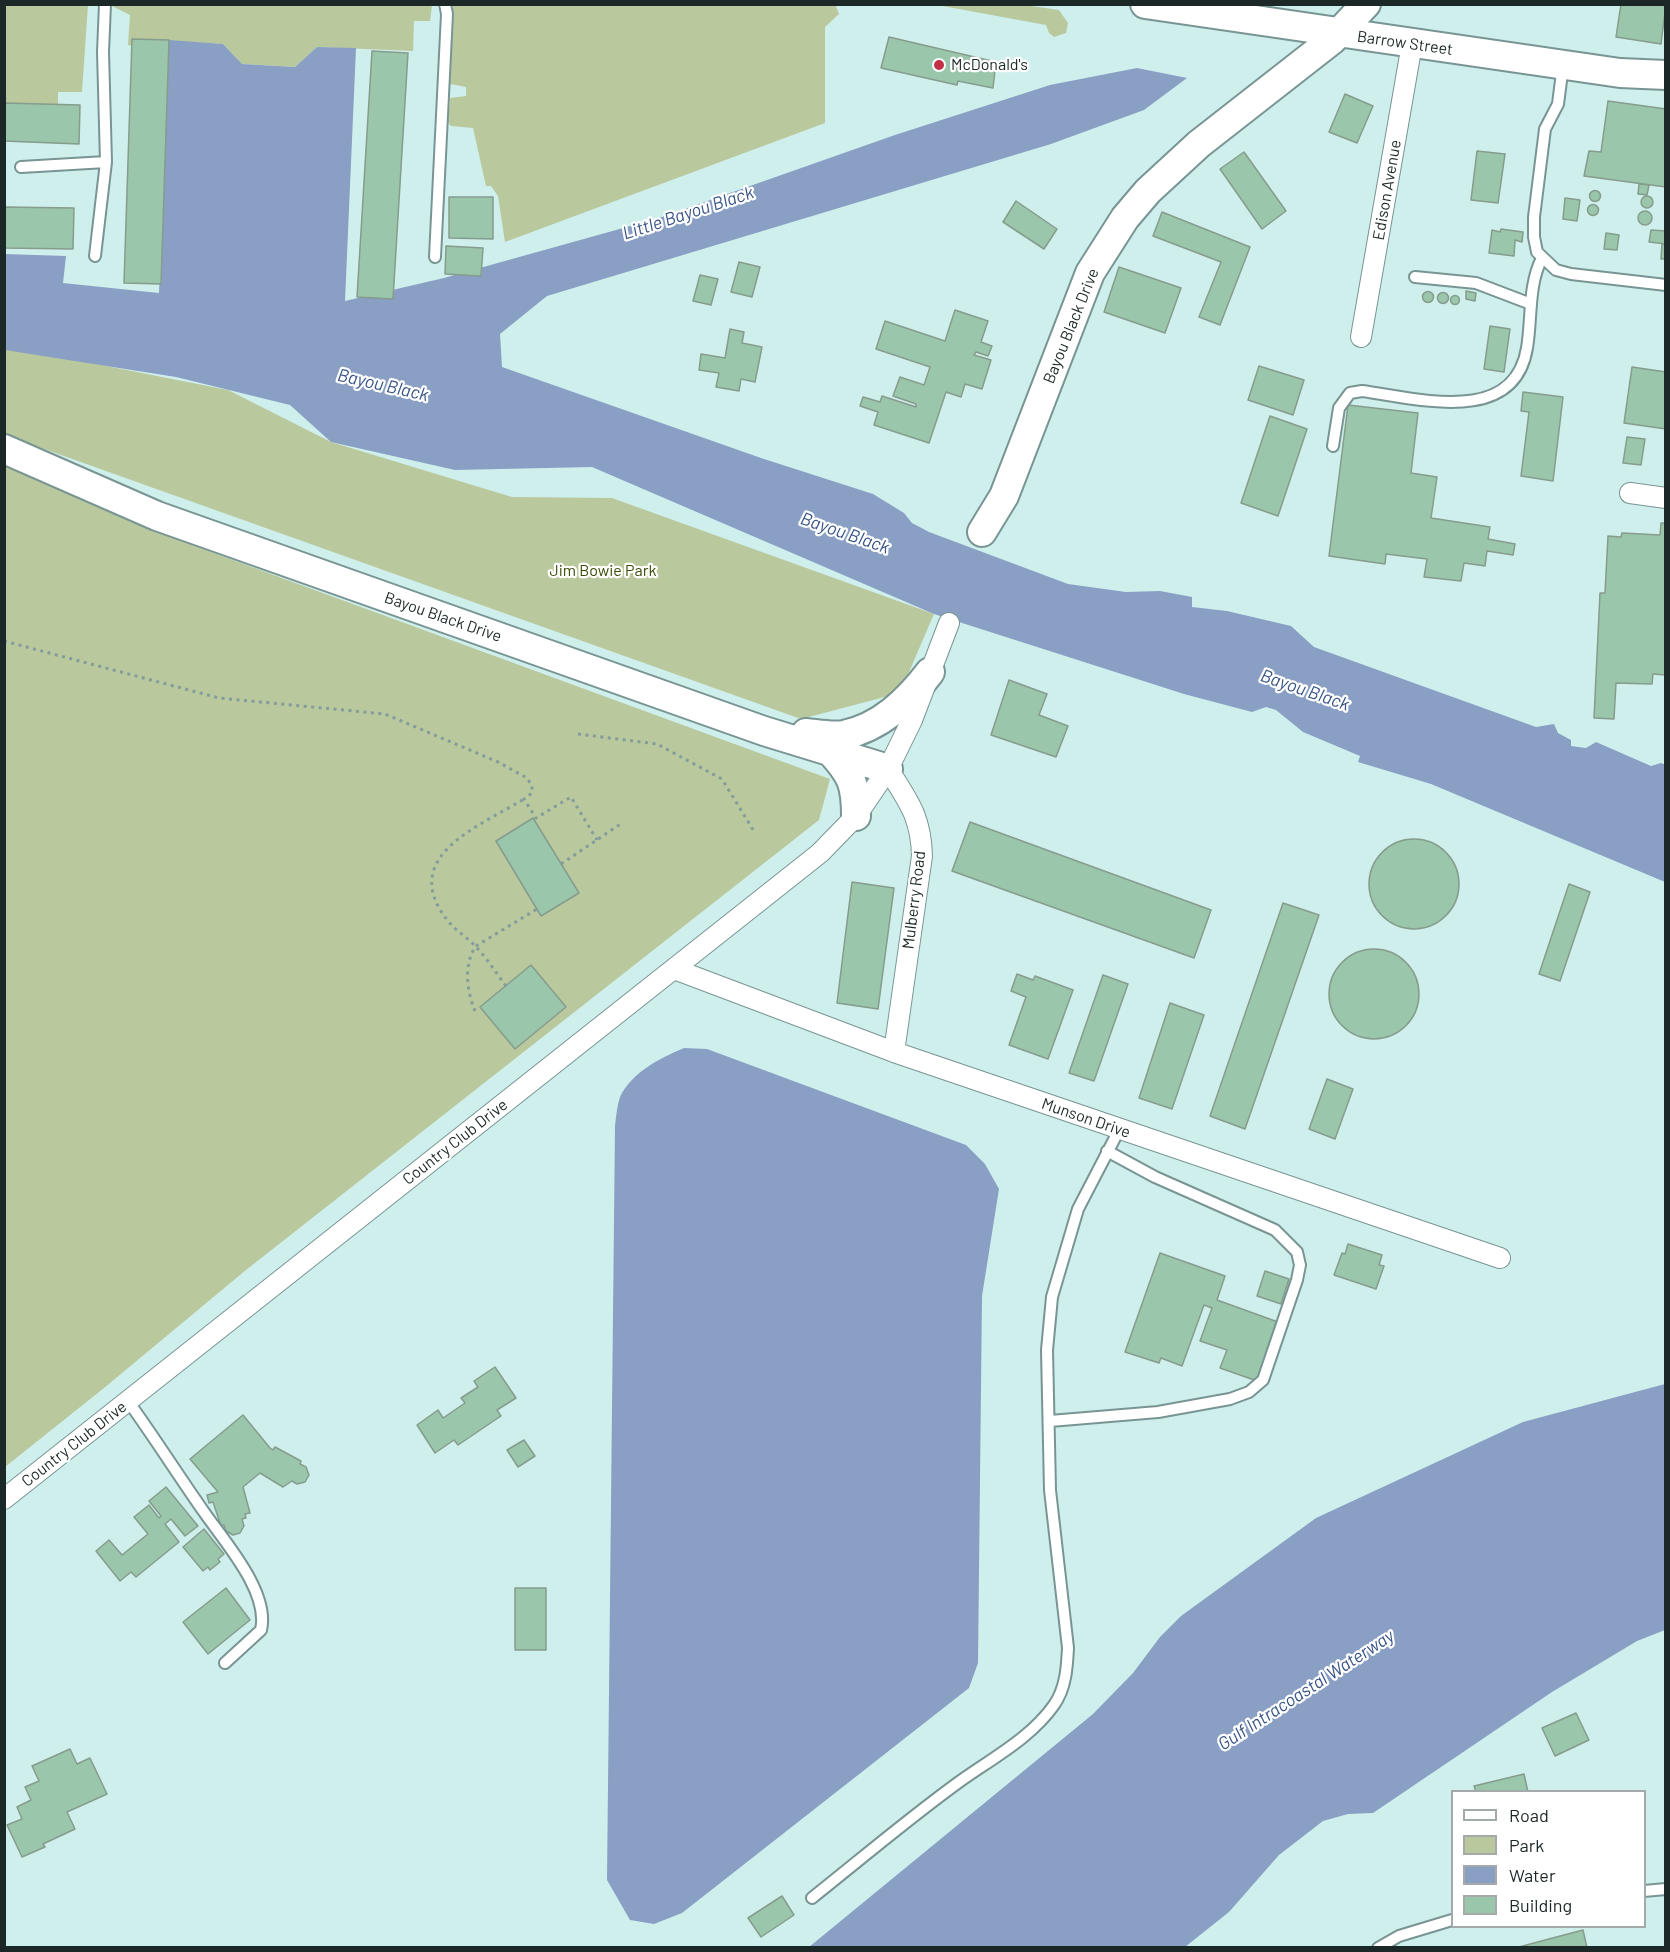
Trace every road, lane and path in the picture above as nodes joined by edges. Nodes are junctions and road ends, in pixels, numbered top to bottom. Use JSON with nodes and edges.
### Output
{"nodes":[{"id":1,"x":105,"y":4,"type":"edge"},
{"id":2,"x":445,"y":4,"type":"edge"},
{"id":3,"x":1145,"y":4,"type":"edge"},
{"id":4,"x":1366,"y":4,"type":"edge"},
{"id":5,"x":1180,"y":7,"type":"edge"},
{"id":6,"x":1338,"y":33,"type":"junction"},
{"id":7,"x":1412,"y":44,"type":"junction"},
{"id":8,"x":1563,"y":65,"type":"junction"},
{"id":9,"x":1665,"y":75,"type":"edge"},
{"id":10,"x":106,"y":162,"type":"junction"},
{"id":11,"x":21,"y":167,"type":"dead end"},
{"id":12,"x":95,"y":256,"type":"dead end"},
{"id":13,"x":435,"y":257,"type":"dead end"},
{"id":14,"x":1542,"y":258,"type":"junction"},
{"id":15,"x":1415,"y":277,"type":"dead end"},
{"id":16,"x":1665,"y":285,"type":"edge"},
{"id":17,"x":1531,"y":304,"type":"junction"},
{"id":18,"x":1361,"y":337,"type":"dead end"},
{"id":19,"x":1333,"y":446,"type":"dead end"},
{"id":20,"x":4,"y":449,"type":"edge"},
{"id":21,"x":1630,"y":493,"type":"dead end"},
{"id":22,"x":1665,"y":498,"type":"edge"},
{"id":23,"x":982,"y":532,"type":"dead end"},
{"id":24,"x":949,"y":623,"type":"dead end"},
{"id":25,"x":4,"y":641,"type":"edge"},
{"id":26,"x":930,"y":672,"type":"junction"},
{"id":27,"x":764,"y":730,"type":"junction"},
{"id":28,"x":579,"y":734,"type":"dead end"},
{"id":29,"x":831,"y":752,"type":"junction"},
{"id":30,"x":888,"y":769,"type":"junction"},
{"id":31,"x":524,"y":799,"type":"junction"},
{"id":32,"x":856,"y":816,"type":"junction"},
{"id":33,"x":622,"y":823,"type":"dead end"},
{"id":34,"x":754,"y":833,"type":"dead end"},
{"id":35,"x":597,"y":840,"type":"junction"},
{"id":36,"x":561,"y":864,"type":"dead end"},
{"id":37,"x":537,"y":909,"type":"dead end"},
{"id":38,"x":476,"y":946,"type":"junction"},
{"id":39,"x":674,"y":969,"type":"junction"},
{"id":40,"x":506,"y":986,"type":"dead end"},
{"id":41,"x":475,"y":1011,"type":"dead end"},
{"id":42,"x":894,"y":1052,"type":"junction"},
{"id":43,"x":1119,"y":1130,"type":"junction"},
{"id":44,"x":1107,"y":1151,"type":"junction"},
{"id":45,"x":1500,"y":1258,"type":"dead end"},
{"id":46,"x":128,"y":1401,"type":"junction"},
{"id":47,"x":1050,"y":1421,"type":"junction"},
{"id":48,"x":4,"y":1499,"type":"edge"},
{"id":49,"x":225,"y":1664,"type":"dead end"},
{"id":50,"x":1665,"y":1889,"type":"edge"},
{"id":51,"x":1646,"y":1891,"type":"edge"},
{"id":52,"x":812,"y":1898,"type":"dead end"},
{"id":53,"x":1451,"y":1920,"type":"edge"},
{"id":54,"x":1378,"y":1947,"type":"edge"}],
"edges":[{"from":1,"to":10,"type":"lane"},
{"from":2,"to":13,"type":"lane"},
{"from":3,"to":5,"type":"street","name":"Barrow Street"},
{"from":4,"to":6,"type":"street","name":"Bayou Black Drive"},
{"from":5,"to":6,"type":"street","name":"Barrow Street"},
{"from":6,"to":7,"type":"street","name":"Barrow Street"},
{"from":6,"to":23,"type":"street","name":"Bayou Black Drive"},
{"from":7,"to":8,"type":"street","name":"Barrow Street"},
{"from":7,"to":18,"type":"street","name":"Edison Avenue"},
{"from":8,"to":9,"type":"street","name":"Barrow Street"},
{"from":8,"to":14,"type":"lane"},
{"from":10,"to":11,"type":"lane"},
{"from":10,"to":12,"type":"lane"},
{"from":14,"to":16,"type":"lane"},
{"from":14,"to":17,"type":"lane"},
{"from":15,"to":17,"type":"lane"},
{"from":17,"to":19,"type":"lane"},
{"from":20,"to":27,"type":"street","name":"Bayou Black Drive"},
{"from":21,"to":22,"type":"street"},
{"from":24,"to":26,"type":"street"},
{"from":25,"to":31,"type":"path"},
{"from":26,"to":27,"type":"street"},
{"from":26,"to":30,"type":"street"},
{"from":27,"to":29,"type":"street","name":"Bayou Black Drive"},
{"from":28,"to":34,"type":"path"},
{"from":29,"to":30,"type":"street","name":"Bayou Black Drive"},
{"from":29,"to":32,"type":"street"},
{"from":30,"to":32,"type":"street","name":"Country Club Drive"},
{"from":30,"to":42,"type":"street","name":"Mulberry Road"},
{"from":31,"to":35,"type":"path"},
{"from":31,"to":38,"type":"path"},
{"from":32,"to":39,"type":"street","name":"Country Club Drive"},
{"from":33,"to":35,"type":"path"},
{"from":35,"to":36,"type":"path"},
{"from":37,"to":38,"type":"path"},
{"from":38,"to":40,"type":"path"},
{"from":38,"to":41,"type":"path"},
{"from":39,"to":42,"type":"street","name":"Munson Drive"},
{"from":39,"to":46,"type":"street","name":"Country Club Drive"},
{"from":42,"to":43,"type":"street","name":"Munson Drive"},
{"from":43,"to":44,"type":"lane"},
{"from":43,"to":45,"type":"street","name":"Munson Drive"},
{"from":44,"to":47,"type":"lane"},
{"from":44,"to":47,"type":"lane"},
{"from":46,"to":48,"type":"street","name":"Country Club Drive"},
{"from":46,"to":49,"type":"lane"},
{"from":47,"to":52,"type":"lane"},
{"from":50,"to":51,"type":"lane"},
{"from":53,"to":54,"type":"lane"}]}
